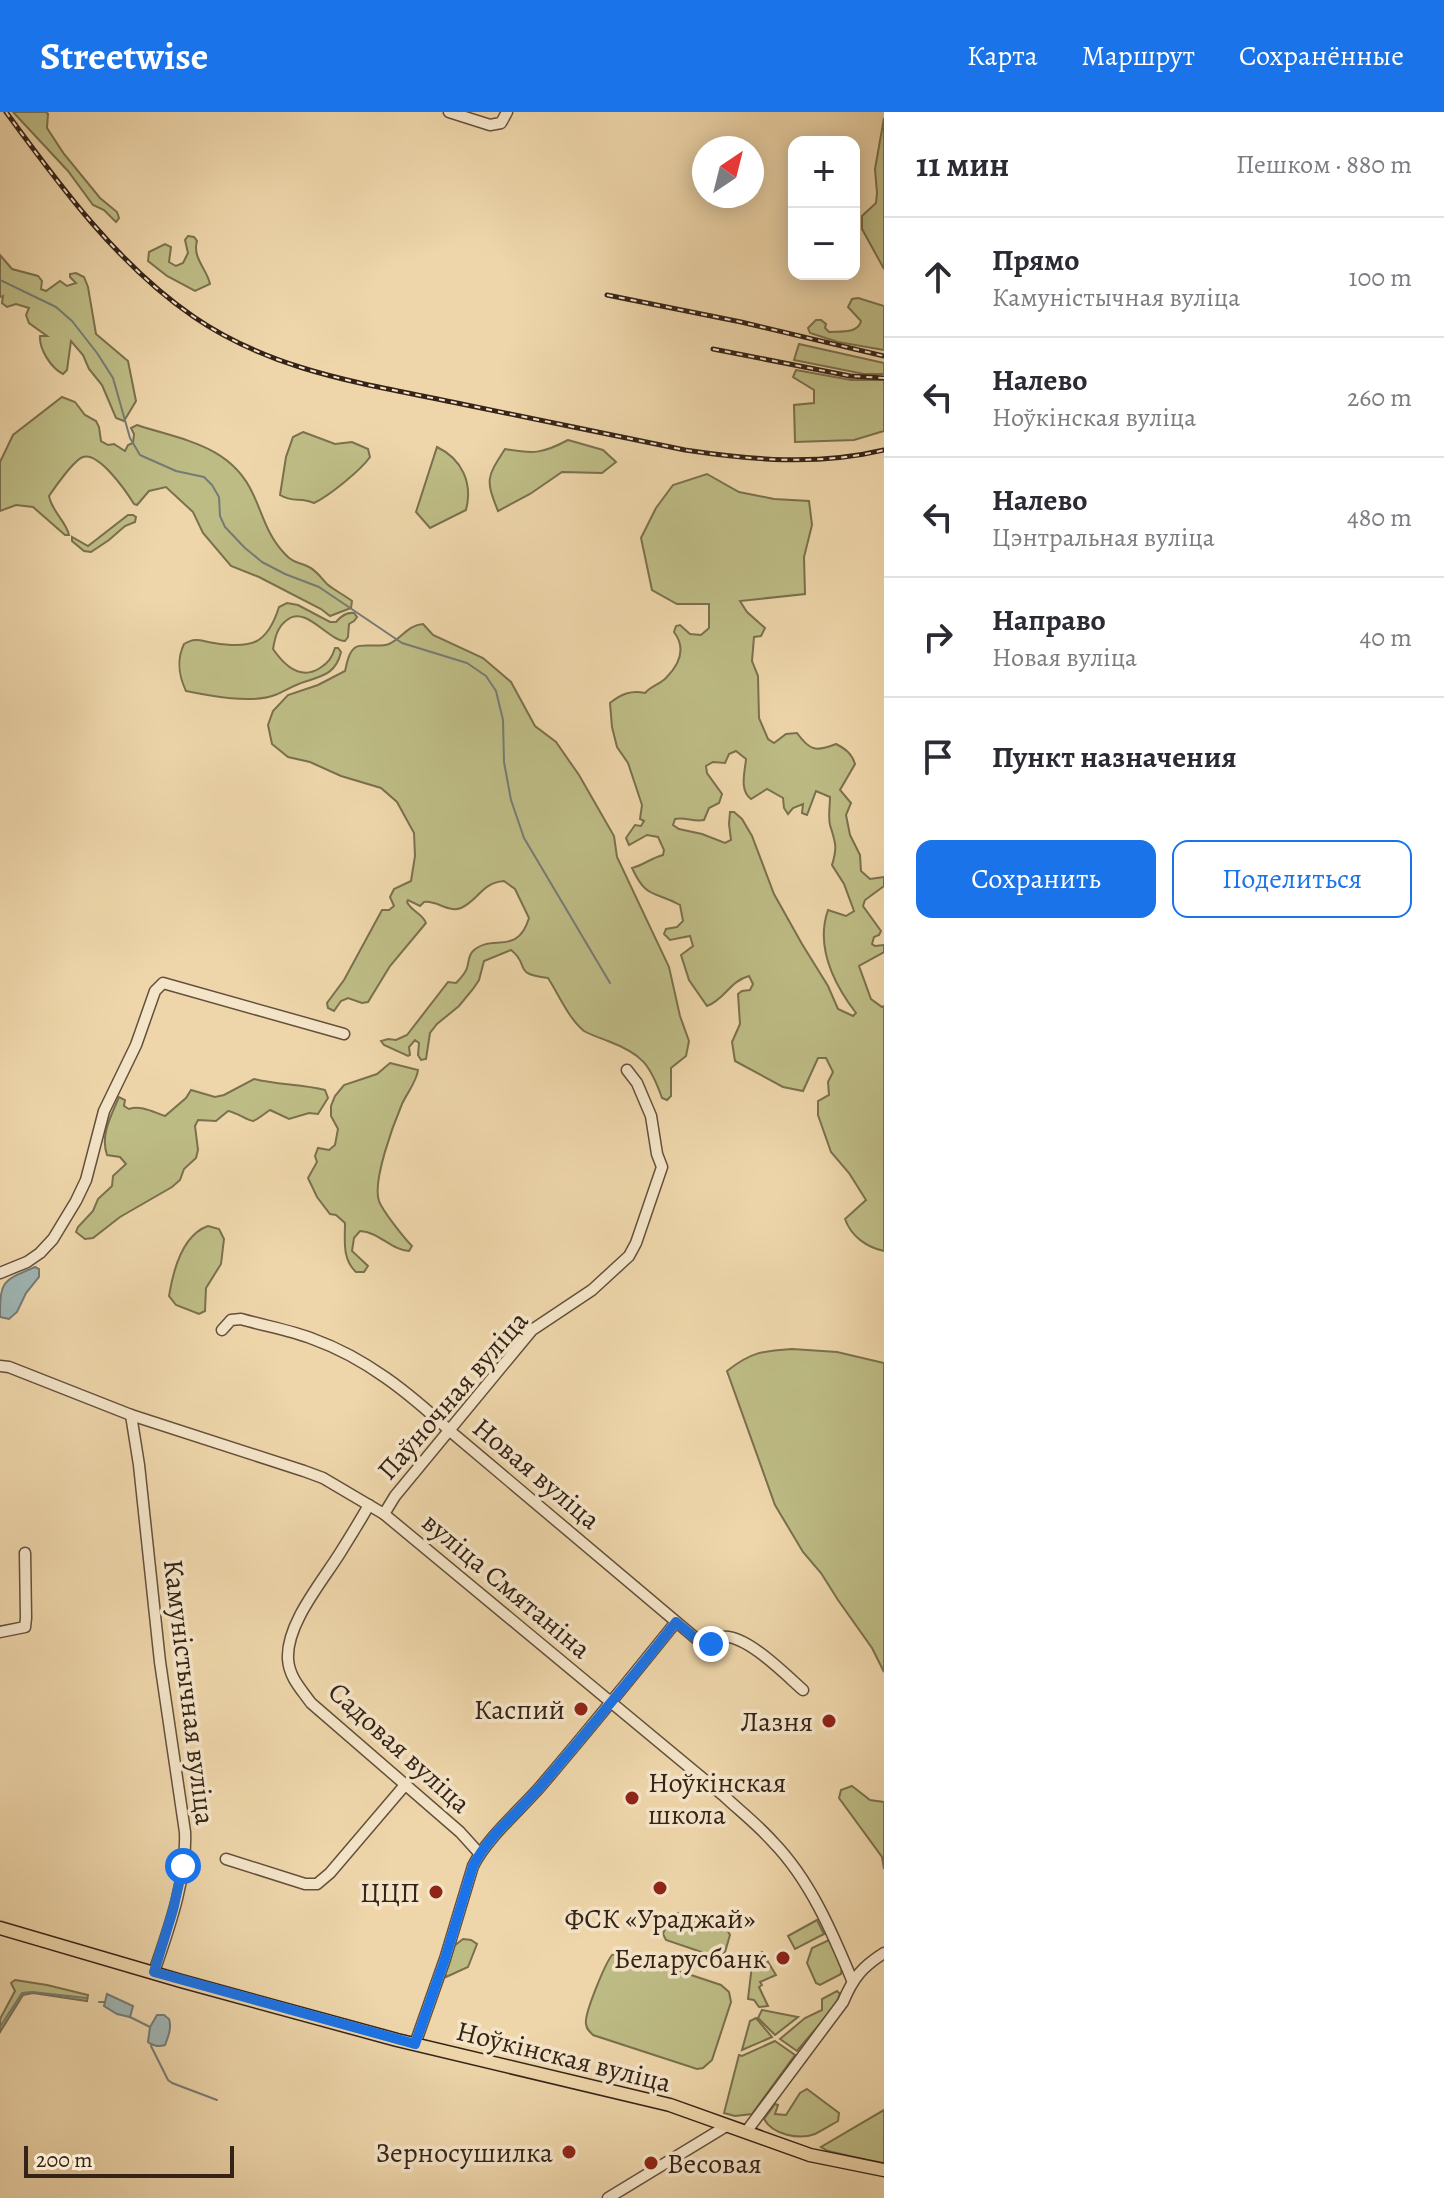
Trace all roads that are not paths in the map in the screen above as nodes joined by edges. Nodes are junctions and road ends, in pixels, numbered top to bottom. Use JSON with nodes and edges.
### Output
{"nodes":[{"id":1,"x":449,"y":112,"type":"edge"},
{"id":2,"x":507,"y":112,"type":"edge"},
{"id":3,"x":344,"y":1034,"type":"dead end"},
{"id":4,"x":627,"y":1070,"type":"dead end"},
{"id":5,"x":0,"y":1273,"type":"edge"},
{"id":6,"x":222,"y":1330,"type":"dead end"},
{"id":7,"x":0,"y":1358,"type":"edge"},
{"id":8,"x":5,"y":1367,"type":"edge"},
{"id":9,"x":131,"y":1415,"type":"junction"},
{"id":10,"x":450,"y":1431,"type":"junction"},
{"id":11,"x":369,"y":1505,"type":"junction"},
{"id":12,"x":384,"y":1514,"type":"junction"},
{"id":13,"x":25,"y":1553,"type":"dead end"},
{"id":14,"x":676,"y":1622,"type":"junction"},
{"id":15,"x":0,"y":1632,"type":"edge"},
{"id":16,"x":803,"y":1690,"type":"dead end"},
{"id":17,"x":612,"y":1703,"type":"junction"},
{"id":18,"x":405,"y":1785,"type":"junction"},
{"id":19,"x":479,"y":1853,"type":"junction"},
{"id":20,"x":226,"y":1859,"type":"dead end"},
{"id":21,"x":0,"y":1928,"type":"edge"},
{"id":22,"x":884,"y":1953,"type":"edge"},
{"id":23,"x":154,"y":1972,"type":"junction"},
{"id":24,"x":852,"y":1980,"type":"junction"},
{"id":25,"x":415,"y":2044,"type":"junction"},
{"id":26,"x":728,"y":2125,"type":"junction"},
{"id":27,"x":746,"y":2132,"type":"junction"},
{"id":28,"x":884,"y":2170,"type":"edge"},
{"id":29,"x":608,"y":2198,"type":"edge"}],
"edges":[{"from":1,"to":2,"type":"street"},
{"from":3,"to":5,"type":"street"},
{"from":4,"to":10,"type":"street","name":"Паўночная вуліца"},
{"from":6,"to":10,"type":"street","name":"Новая вуліца"},
{"from":7,"to":8,"type":"street"},
{"from":8,"to":9,"type":"street","name":"вуліца Смятаніна"},
{"from":9,"to":11,"type":"street","name":"вуліца Смятаніна"},
{"from":9,"to":23,"type":"street","name":"Камуністычная вуліца"},
{"from":10,"to":12,"type":"street","name":"Паўночная вуліца"},
{"from":10,"to":14,"type":"street","name":"Новая вуліца"},
{"from":11,"to":12,"type":"street","name":"вуліца Смятаніна"},
{"from":11,"to":18,"type":"street","name":"Садовая вуліца"},
{"from":12,"to":17,"type":"street","name":"вуліца Смятаніна"},
{"from":13,"to":15,"type":"street"},
{"from":14,"to":16,"type":"street","name":"Новая вуліца"},
{"from":14,"to":17,"type":"street"},
{"from":17,"to":19,"type":"street"},
{"from":17,"to":24,"type":"street","name":"вуліца Смятаніна"},
{"from":18,"to":19,"type":"street","name":"Садовая вуліца"},
{"from":18,"to":20,"type":"street"},
{"from":19,"to":25,"type":"street"},
{"from":21,"to":23,"type":"main road","name":"Ноўкінская вуліца"},
{"from":22,"to":24,"type":"street"},
{"from":23,"to":25,"type":"main road","name":"Ноўкінская вуліца"},
{"from":24,"to":27,"type":"street"},
{"from":25,"to":26,"type":"main road","name":"Ноўкінская вуліца"},
{"from":26,"to":27,"type":"main road","name":"Ноўкінская вуліца"},
{"from":26,"to":29,"type":"street"},
{"from":27,"to":28,"type":"main road","name":"Ноўкінская вуліца"}]}
